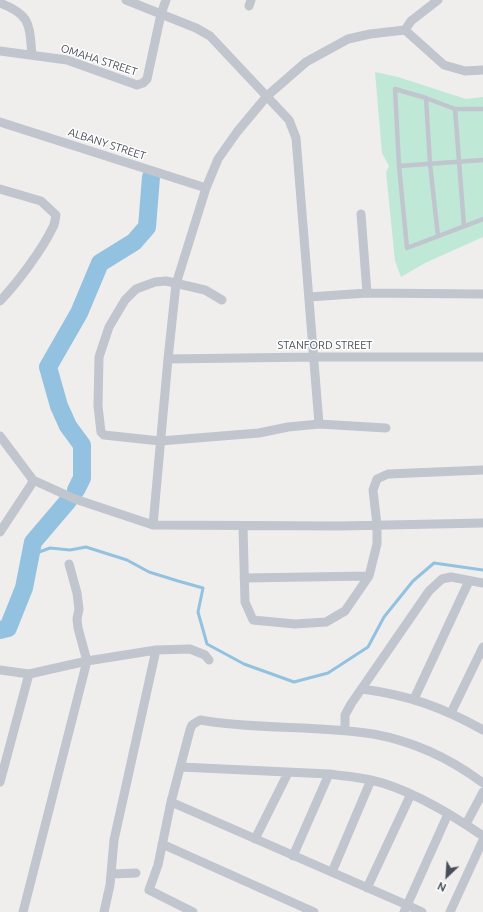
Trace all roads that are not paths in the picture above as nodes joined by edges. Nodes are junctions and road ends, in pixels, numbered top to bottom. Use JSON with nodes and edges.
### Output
{"nodes":[{"id":1,"x":126,"y":0,"type":"edge"},
{"id":2,"x":166,"y":0,"type":"edge"},
{"id":3,"x":438,"y":0,"type":"edge"},
{"id":4,"x":0,"y":3,"type":"edge"},
{"id":5,"x":161,"y":14,"type":"junction"},
{"id":6,"x":405,"y":30,"type":"junction"},
{"id":7,"x":0,"y":51,"type":"edge"},
{"id":8,"x":32,"y":54,"type":"junction"},
{"id":9,"x":483,"y":70,"type":"edge"},
{"id":10,"x":267,"y":96,"type":"junction"},
{"id":11,"x":426,"y":98,"type":"junction"},
{"id":12,"x":455,"y":108,"type":"junction"},
{"id":13,"x":483,"y":109,"type":"edge"},
{"id":14,"x":0,"y":122,"type":"edge"},
{"id":15,"x":483,"y":160,"type":"edge"},
{"id":16,"x":460,"y":161,"type":"junction"},
{"id":17,"x":430,"y":164,"type":"junction"},
{"id":18,"x":399,"y":166,"type":"junction"},
{"id":19,"x":206,"y":188,"type":"junction"},
{"id":20,"x":0,"y":189,"type":"edge"},
{"id":21,"x":361,"y":214,"type":"dead end"},
{"id":22,"x":483,"y":219,"type":"edge"},
{"id":23,"x":464,"y":226,"type":"junction"},
{"id":24,"x":438,"y":236,"type":"junction"},
{"id":25,"x":176,"y":284,"type":"junction"},
{"id":26,"x":367,"y":293,"type":"junction"},
{"id":27,"x":483,"y":294,"type":"edge"},
{"id":28,"x":309,"y":297,"type":"junction"},
{"id":29,"x":222,"y":300,"type":"dead end"},
{"id":30,"x":0,"y":301,"type":"edge"},
{"id":31,"x":314,"y":357,"type":"junction"},
{"id":32,"x":483,"y":357,"type":"edge"},
{"id":33,"x":168,"y":359,"type":"junction"},
{"id":34,"x":319,"y":424,"type":"junction"},
{"id":35,"x":386,"y":428,"type":"dead end"},
{"id":36,"x":0,"y":436,"type":"edge"},
{"id":37,"x":160,"y":441,"type":"junction"},
{"id":38,"x":483,"y":470,"type":"edge"},
{"id":39,"x":33,"y":480,"type":"junction"},
{"id":40,"x":483,"y":523,"type":"edge"},
{"id":41,"x":153,"y":525,"type":"junction"},
{"id":42,"x":377,"y":526,"type":"junction"},
{"id":43,"x":243,"y":527,"type":"junction"},
{"id":44,"x":1,"y":528,"type":"edge"},
{"id":45,"x":69,"y":564,"type":"dead end"},
{"id":46,"x":369,"y":576,"type":"junction"},
{"id":47,"x":244,"y":578,"type":"junction"},
{"id":48,"x":469,"y":580,"type":"junction"},
{"id":49,"x":483,"y":583,"type":"edge"},
{"id":50,"x":483,"y":647,"type":"edge"},
{"id":51,"x":156,"y":650,"type":"junction"},
{"id":52,"x":209,"y":660,"type":"dead end"},
{"id":53,"x":87,"y":661,"type":"junction"},
{"id":54,"x":0,"y":670,"type":"edge"},
{"id":55,"x":29,"y":674,"type":"junction"},
{"id":56,"x":362,"y":689,"type":"junction"},
{"id":57,"x":414,"y":699,"type":"junction"},
{"id":58,"x":451,"y":713,"type":"junction"},
{"id":59,"x":345,"y":730,"type":"junction"},
{"id":60,"x":483,"y":730,"type":"edge"},
{"id":61,"x":181,"y":767,"type":"junction"},
{"id":62,"x":288,"y":773,"type":"junction"},
{"id":63,"x":329,"y":774,"type":"junction"},
{"id":64,"x":371,"y":780,"type":"junction"},
{"id":65,"x":0,"y":782,"type":"edge"},
{"id":66,"x":483,"y":783,"type":"edge"},
{"id":67,"x":483,"y":792,"type":"edge"},
{"id":68,"x":411,"y":794,"type":"junction"},
{"id":69,"x":171,"y":802,"type":"junction"},
{"id":70,"x":448,"y":814,"type":"junction"},
{"id":71,"x":466,"y":824,"type":"junction"},
{"id":72,"x":483,"y":836,"type":"edge"},
{"id":73,"x":255,"y":839,"type":"junction"},
{"id":74,"x":483,"y":840,"type":"edge"},
{"id":75,"x":162,"y":844,"type":"junction"},
{"id":76,"x":293,"y":856,"type":"junction"},
{"id":77,"x":332,"y":872,"type":"junction"},
{"id":78,"x":136,"y":873,"type":"dead end"},
{"id":79,"x":112,"y":874,"type":"junction"},
{"id":80,"x":367,"y":888,"type":"junction"},
{"id":81,"x":292,"y":903,"type":"junction"},
{"id":82,"x":177,"y":908,"type":"edge"},
{"id":83,"x":406,"y":908,"type":"edge"},
{"id":84,"x":23,"y":912,"type":"edge"},
{"id":85,"x":104,"y":912,"type":"edge"},
{"id":86,"x":193,"y":912,"type":"edge"},
{"id":87,"x":289,"y":912,"type":"edge"},
{"id":88,"x":314,"y":912,"type":"edge"},
{"id":89,"x":422,"y":912,"type":"edge"},
{"id":90,"x":450,"y":912,"type":"edge"}],
"edges":[{"from":1,"to":5,"type":"street"},
{"from":2,"to":5,"type":"street"},
{"from":3,"to":6,"type":"street"},
{"from":4,"to":8,"type":"street"},
{"from":5,"to":8,"type":"street","name":"OMAHA STREET"},
{"from":5,"to":10,"type":"street"},
{"from":6,"to":9,"type":"street"},
{"from":6,"to":10,"type":"street"},
{"from":7,"to":8,"type":"street","name":"OMAHA STREET"},
{"from":10,"to":19,"type":"street"},
{"from":10,"to":28,"type":"street"},
{"from":11,"to":12,"type":"lane"},
{"from":11,"to":17,"type":"lane"},
{"from":11,"to":18,"type":"lane"},
{"from":12,"to":13,"type":"lane"},
{"from":12,"to":16,"type":"lane"},
{"from":14,"to":19,"type":"street","name":"ALBANY STREET"},
{"from":15,"to":16,"type":"lane"},
{"from":16,"to":17,"type":"lane"},
{"from":16,"to":23,"type":"lane"},
{"from":17,"to":18,"type":"lane"},
{"from":17,"to":24,"type":"lane"},
{"from":18,"to":24,"type":"lane"},
{"from":19,"to":25,"type":"street"},
{"from":20,"to":30,"type":"street"},
{"from":21,"to":26,"type":"street"},
{"from":22,"to":23,"type":"lane"},
{"from":23,"to":24,"type":"lane"},
{"from":25,"to":29,"type":"street"},
{"from":25,"to":33,"type":"street"},
{"from":25,"to":37,"type":"street"},
{"from":26,"to":27,"type":"street"},
{"from":26,"to":28,"type":"street"},
{"from":28,"to":31,"type":"street"},
{"from":31,"to":32,"type":"street","name":"STANFORD STREET"},
{"from":31,"to":33,"type":"street","name":"STANFORD STREET"},
{"from":31,"to":34,"type":"street"},
{"from":33,"to":37,"type":"street"},
{"from":34,"to":35,"type":"street"},
{"from":34,"to":37,"type":"street"},
{"from":36,"to":39,"type":"street"},
{"from":37,"to":41,"type":"street"},
{"from":38,"to":42,"type":"street"},
{"from":39,"to":41,"type":"street"},
{"from":39,"to":44,"type":"street"},
{"from":40,"to":42,"type":"street"},
{"from":41,"to":43,"type":"street"},
{"from":42,"to":43,"type":"street"},
{"from":42,"to":46,"type":"street"},
{"from":43,"to":47,"type":"street"},
{"from":45,"to":53,"type":"street"},
{"from":46,"to":47,"type":"street"},
{"from":46,"to":47,"type":"street"},
{"from":48,"to":49,"type":"street"},
{"from":48,"to":56,"type":"street"},
{"from":48,"to":57,"type":"street"},
{"from":50,"to":58,"type":"street"},
{"from":51,"to":52,"type":"street"},
{"from":51,"to":53,"type":"street"},
{"from":51,"to":79,"type":"street"},
{"from":53,"to":55,"type":"street"},
{"from":53,"to":84,"type":"street"},
{"from":54,"to":55,"type":"street"},
{"from":55,"to":65,"type":"street"},
{"from":56,"to":57,"type":"street"},
{"from":56,"to":59,"type":"street"},
{"from":57,"to":58,"type":"street"},
{"from":58,"to":60,"type":"street"},
{"from":59,"to":61,"type":"street"},
{"from":59,"to":66,"type":"street"},
{"from":61,"to":62,"type":"street"},
{"from":61,"to":69,"type":"street"},
{"from":62,"to":63,"type":"street"},
{"from":62,"to":73,"type":"street"},
{"from":63,"to":64,"type":"street"},
{"from":63,"to":76,"type":"street"},
{"from":64,"to":68,"type":"street"},
{"from":64,"to":77,"type":"street"},
{"from":67,"to":71,"type":"street"},
{"from":68,"to":70,"type":"street"},
{"from":68,"to":80,"type":"street"},
{"from":69,"to":73,"type":"street"},
{"from":69,"to":75,"type":"street"},
{"from":70,"to":71,"type":"street"},
{"from":70,"to":83,"type":"street"},
{"from":71,"to":72,"type":"street"},
{"from":73,"to":76,"type":"street"},
{"from":74,"to":90,"type":"street"},
{"from":75,"to":81,"type":"street"},
{"from":75,"to":82,"type":"street"},
{"from":76,"to":77,"type":"street"},
{"from":77,"to":80,"type":"street"},
{"from":78,"to":79,"type":"street"},
{"from":79,"to":85,"type":"street"},
{"from":80,"to":83,"type":"street"},
{"from":81,"to":87,"type":"street"},
{"from":81,"to":88,"type":"street"},
{"from":82,"to":86,"type":"street"},
{"from":83,"to":89,"type":"street"}]}
